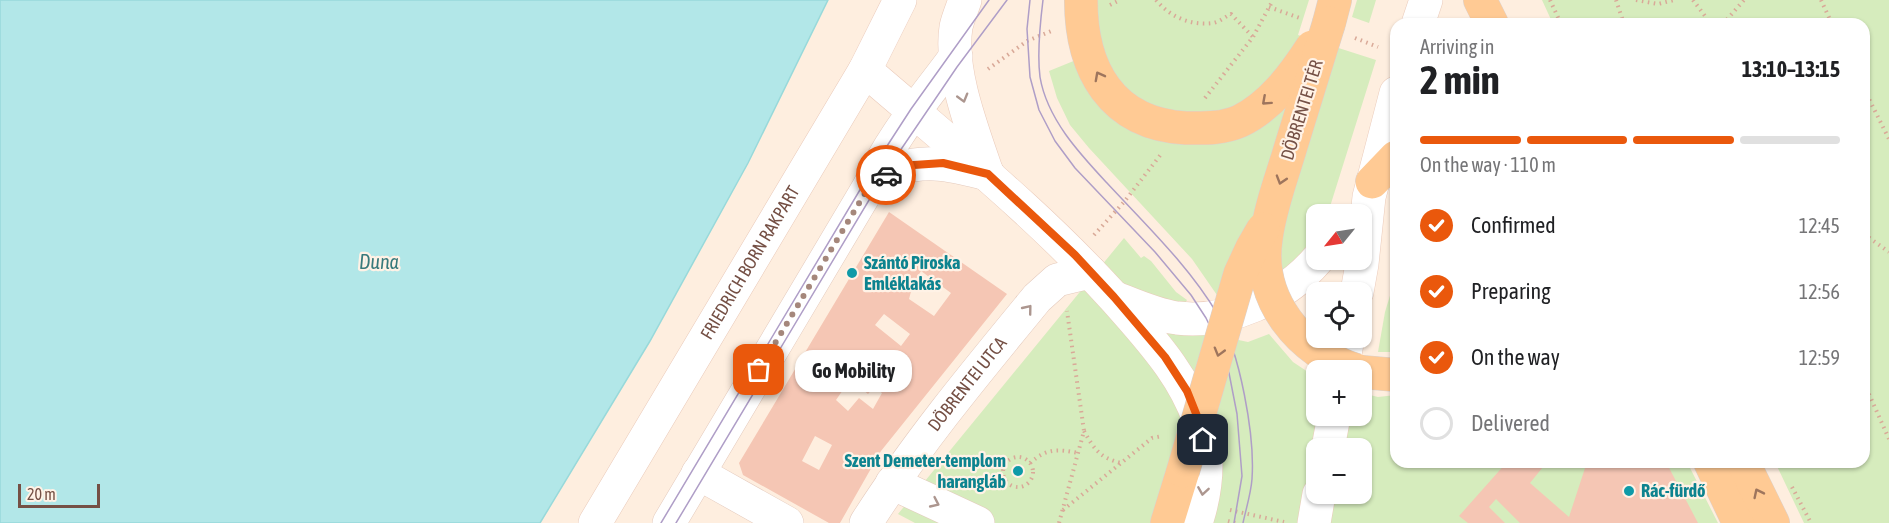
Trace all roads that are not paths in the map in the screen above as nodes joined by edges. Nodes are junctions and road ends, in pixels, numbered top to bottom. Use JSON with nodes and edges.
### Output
{"nodes":[{"id":1,"x":900,"y":0,"type":"edge"},
{"id":2,"x":965,"y":0,"type":"edge"},
{"id":3,"x":1426,"y":0,"type":"edge"},
{"id":4,"x":1480,"y":0,"type":"edge"},
{"id":5,"x":1095,"y":3,"type":"edge"},
{"id":6,"x":1420,"y":18,"type":"edge"},
{"id":7,"x":1489,"y":18,"type":"edge"},
{"id":8,"x":1340,"y":20,"type":"edge"},
{"id":9,"x":956,"y":56,"type":"junction"},
{"id":10,"x":865,"y":70,"type":"junction"},
{"id":11,"x":914,"y":112,"type":"junction"},
{"id":12,"x":1390,"y":113,"type":"edge"},
{"id":13,"x":1390,"y":165,"type":"edge"},
{"id":14,"x":988,"y":174,"type":"junction"},
{"id":15,"x":870,"y":185,"type":"junction"},
{"id":16,"x":1365,"y":198,"type":"edge"},
{"id":17,"x":1269,"y":220,"type":"junction"},
{"id":18,"x":1074,"y":269,"type":"junction"},
{"id":19,"x":1308,"y":270,"type":"edge"},
{"id":20,"x":1359,"y":282,"type":"edge"},
{"id":21,"x":1114,"y":297,"type":"junction"},
{"id":22,"x":1329,"y":360,"type":"edge"},
{"id":23,"x":1372,"y":373,"type":"edge"},
{"id":24,"x":1390,"y":374,"type":"edge"},
{"id":25,"x":1713,"y":468,"type":"edge"},
{"id":26,"x":1746,"y":468,"type":"edge"},
{"id":27,"x":698,"y":473,"type":"junction"},
{"id":28,"x":892,"y":483,"type":"junction"},
{"id":29,"x":1317,"y":504,"type":"edge"},
{"id":30,"x":1210,"y":516,"type":"edge"},
{"id":31,"x":595,"y":523,"type":"edge"},
{"id":32,"x":669,"y":523,"type":"edge"},
{"id":33,"x":787,"y":523,"type":"edge"},
{"id":34,"x":866,"y":523,"type":"edge"},
{"id":35,"x":978,"y":523,"type":"edge"},
{"id":36,"x":1167,"y":523,"type":"edge"},
{"id":37,"x":1314,"y":523,"type":"edge"},
{"id":38,"x":1739,"y":523,"type":"edge"},
{"id":39,"x":1773,"y":523,"type":"edge"}],
"edges":[{"from":1,"to":10,"type":"main road","name":"FRIEDRICH BORN RAKPART"},
{"from":2,"to":9,"type":"main road"},
{"from":3,"to":6,"type":"main road"},
{"from":4,"to":7,"type":"main road"},
{"from":8,"to":5,"type":"main road","one_way":true,"bridge":true},
{"from":8,"to":17,"type":"main road","name":"DÖBRENTEI TÉR","one_way":true,"bridge":true},
{"from":9,"to":11,"type":"main road"},
{"from":9,"to":14,"type":"main road","one_way":true},
{"from":10,"to":11,"type":"main road"},
{"from":10,"to":31,"type":"main road","name":"FRIEDRICH BORN RAKPART"},
{"from":11,"to":14,"type":"main road"},
{"from":11,"to":15,"type":"main road"},
{"from":12,"to":16,"type":"main road"},
{"from":13,"to":16,"type":"main road"},
{"from":14,"to":15,"type":"main road"},
{"from":14,"to":18,"type":"main road"},
{"from":15,"to":27,"type":"main road"},
{"from":16,"to":20,"type":"main road"},
{"from":17,"to":22,"type":"main road","bridge":true},
{"from":17,"to":36,"type":"main road","one_way":true,"bridge":true},
{"from":18,"to":21,"type":"main road"},
{"from":28,"to":18,"type":"main road","name":"DÖBRENTEI UTCA","one_way":true},
{"from":19,"to":21,"type":"main road"},
{"from":21,"to":30,"type":"main road","one_way":true},
{"from":23,"to":24,"type":"main road"},
{"from":25,"to":38,"type":"main road"},
{"from":39,"to":26,"type":"main road","one_way":true},
{"from":27,"to":32,"type":"main road"},
{"from":27,"to":33,"type":"main road"},
{"from":28,"to":34,"type":"main road","name":"DÖBRENTEI UTCA"},
{"from":28,"to":35,"type":"main road","one_way":true},
{"from":29,"to":37,"type":"main road"}]}
